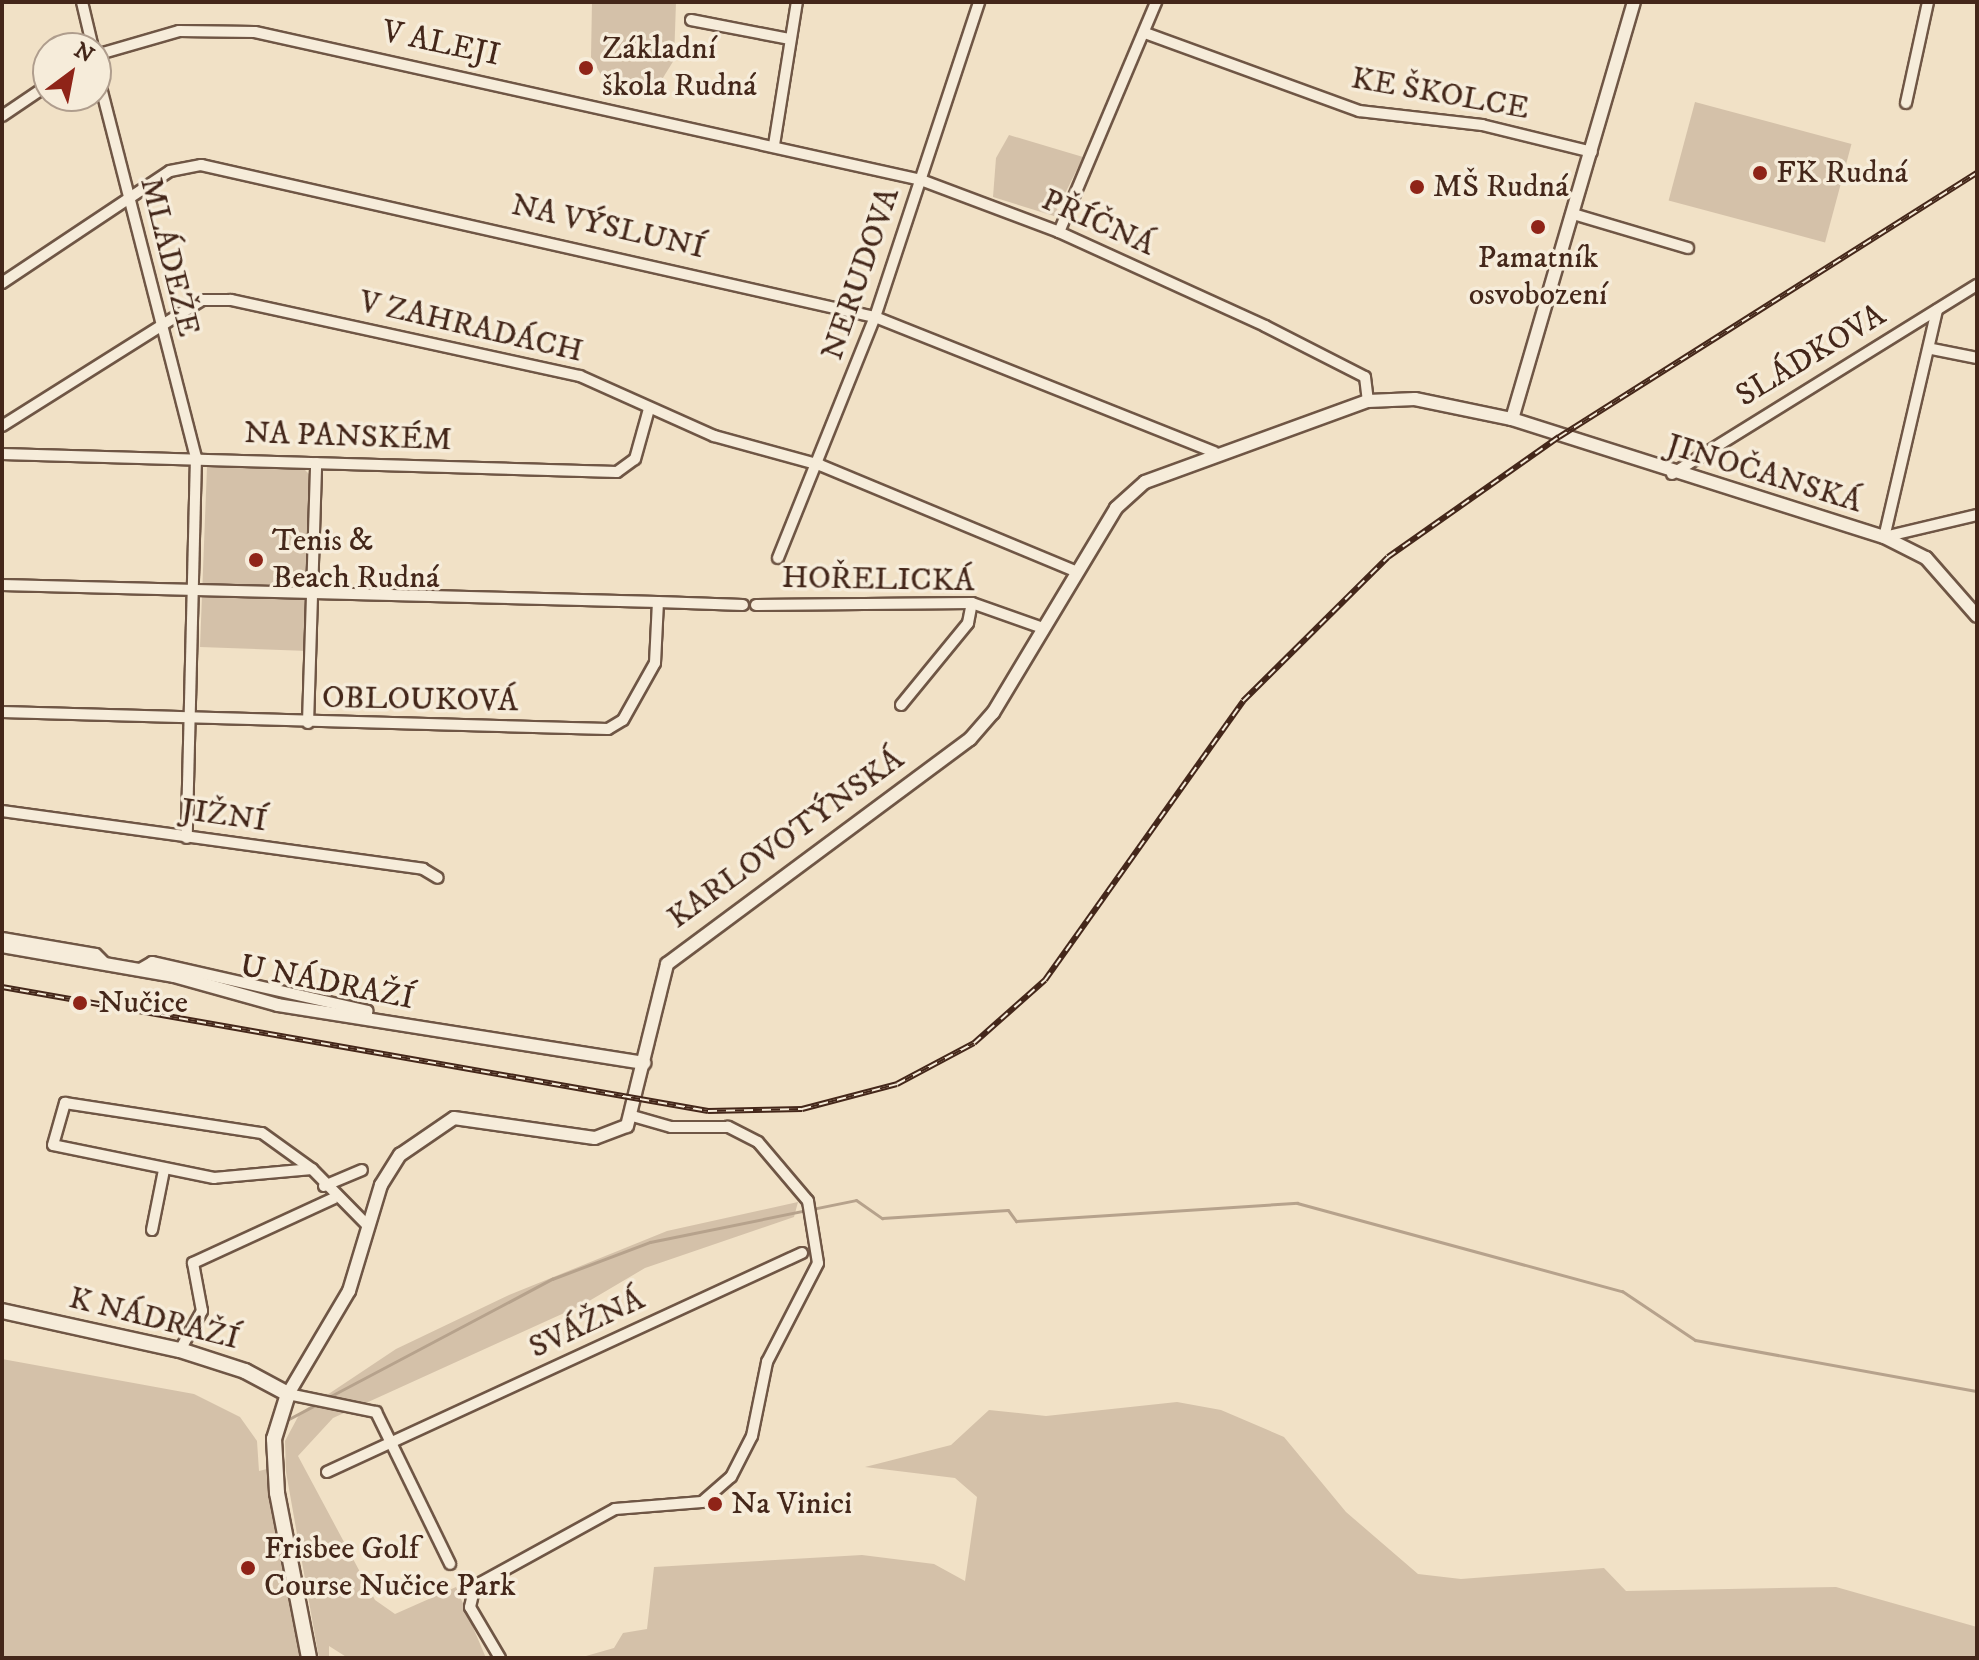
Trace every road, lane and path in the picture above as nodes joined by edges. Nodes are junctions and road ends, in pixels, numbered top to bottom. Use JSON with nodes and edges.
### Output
{"nodes":[{"id":1,"x":82,"y":2,"type":"edge"},
{"id":2,"x":797,"y":2,"type":"edge"},
{"id":3,"x":979,"y":2,"type":"edge"},
{"id":4,"x":1156,"y":2,"type":"edge"},
{"id":5,"x":1634,"y":2,"type":"edge"},
{"id":6,"x":1928,"y":2,"type":"edge"},
{"id":7,"x":691,"y":20,"type":"dead end"},
{"id":8,"x":89,"y":32,"type":"edge"},
{"id":9,"x":1145,"y":33,"type":"junction"},
{"id":10,"x":790,"y":39,"type":"junction"},
{"id":11,"x":112,"y":50,"type":"edge"},
{"id":12,"x":32,"y":96,"type":"edge"},
{"id":13,"x":1906,"y":103,"type":"dead end"},
{"id":14,"x":106,"y":112,"type":"edge"},
{"id":15,"x":2,"y":116,"type":"edge"},
{"id":16,"x":774,"y":145,"type":"junction"},
{"id":17,"x":1592,"y":152,"type":"junction"},
{"id":18,"x":921,"y":180,"type":"junction"},
{"id":19,"x":127,"y":198,"type":"junction"},
{"id":20,"x":1573,"y":214,"type":"junction"},
{"id":21,"x":1059,"y":232,"type":"junction"},
{"id":22,"x":1688,"y":248,"type":"dead end"},
{"id":23,"x":2,"y":283,"type":"edge"},
{"id":24,"x":1977,"y":285,"type":"edge"},
{"id":25,"x":1937,"y":310,"type":"junction"},
{"id":26,"x":875,"y":317,"type":"junction"},
{"id":27,"x":158,"y":327,"type":"junction"},
{"id":28,"x":1932,"y":349,"type":"junction"},
{"id":29,"x":1977,"y":358,"type":"edge"},
{"id":30,"x":1368,"y":401,"type":"junction"},
{"id":31,"x":649,"y":409,"type":"junction"},
{"id":32,"x":1512,"y":419,"type":"junction"},
{"id":33,"x":2,"y":426,"type":"edge"},
{"id":34,"x":1214,"y":452,"type":"junction"},
{"id":35,"x":2,"y":454,"type":"edge"},
{"id":36,"x":196,"y":457,"type":"junction"},
{"id":37,"x":316,"y":463,"type":"junction"},
{"id":38,"x":820,"y":465,"type":"junction"},
{"id":39,"x":1672,"y":474,"type":"junction"},
{"id":40,"x":1977,"y":515,"type":"edge"},
{"id":41,"x":1884,"y":537,"type":"junction"},
{"id":42,"x":778,"y":558,"type":"dead end"},
{"id":43,"x":1075,"y":571,"type":"junction"},
{"id":44,"x":2,"y":585,"type":"edge"},
{"id":45,"x":192,"y":589,"type":"junction"},
{"id":46,"x":315,"y":591,"type":"junction"},
{"id":47,"x":658,"y":602,"type":"junction"},
{"id":48,"x":972,"y":603,"type":"junction"},
{"id":49,"x":743,"y":605,"type":"dead end"},
{"id":50,"x":756,"y":605,"type":"dead end"},
{"id":51,"x":1977,"y":616,"type":"edge"},
{"id":52,"x":1043,"y":628,"type":"junction"},
{"id":53,"x":901,"y":705,"type":"dead end"},
{"id":54,"x":2,"y":712,"type":"edge"},
{"id":55,"x":191,"y":721,"type":"junction"},
{"id":56,"x":308,"y":723,"type":"junction"},
{"id":57,"x":2,"y":811,"type":"edge"},
{"id":58,"x":187,"y":838,"type":"junction"},
{"id":59,"x":438,"y":878,"type":"dead end"},
{"id":60,"x":2,"y":938,"type":"edge"},
{"id":61,"x":2,"y":946,"type":"edge"},
{"id":62,"x":105,"y":963,"type":"junction"},
{"id":63,"x":644,"y":1063,"type":"junction"},
{"id":64,"x":633,"y":1116,"type":"junction"},
{"id":65,"x":312,"y":1169,"type":"junction"},
{"id":66,"x":164,"y":1170,"type":"junction"},
{"id":67,"x":362,"y":1170,"type":"dead end"},
{"id":68,"x":324,"y":1186,"type":"junction"},
{"id":69,"x":334,"y":1198,"type":"junction"},
{"id":70,"x":369,"y":1227,"type":"junction"},
{"id":71,"x":152,"y":1230,"type":"dead end"},
{"id":72,"x":802,"y":1253,"type":"dead end"},
{"id":73,"x":2,"y":1311,"type":"edge"},
{"id":74,"x":180,"y":1350,"type":"junction"},
{"id":75,"x":288,"y":1394,"type":"junction"},
{"id":76,"x":394,"y":1441,"type":"junction"},
{"id":77,"x":327,"y":1472,"type":"dead end"},
{"id":78,"x":450,"y":1564,"type":"dead end"},
{"id":79,"x":309,"y":1658,"type":"edge"},
{"id":80,"x":500,"y":1658,"type":"edge"}],
"edges":[{"from":1,"to":8,"type":"street"},
{"from":2,"to":10,"type":"street"},
{"from":3,"to":18,"type":"street","name":"NERUDOVA"},
{"from":4,"to":9,"type":"street"},
{"from":5,"to":17,"type":"street"},
{"from":6,"to":13,"type":"street"},
{"from":7,"to":10,"type":"street"},
{"from":9,"to":17,"type":"street","name":"KE ŠKOLCE"},
{"from":9,"to":21,"type":"street"},
{"from":10,"to":16,"type":"street"},
{"from":11,"to":16,"type":"street","name":"V ALEJI"},
{"from":12,"to":15,"type":"street"},
{"from":14,"to":19,"type":"street","name":"MLÁDEŽE"},
{"from":16,"to":18,"type":"street","name":"PŘÍČNÁ"},
{"from":17,"to":20,"type":"street"},
{"from":18,"to":21,"type":"street","name":"PŘÍČNÁ"},
{"from":18,"to":26,"type":"street","name":"NERUDOVA"},
{"from":19,"to":23,"type":"street","name":"NA VÝSLUNÍ"},
{"from":19,"to":26,"type":"street","name":"NA VÝSLUNÍ"},
{"from":19,"to":27,"type":"street","name":"MLÁDEŽE"},
{"from":20,"to":22,"type":"street"},
{"from":20,"to":32,"type":"street"},
{"from":21,"to":30,"type":"street","name":"PŘÍČNÁ"},
{"from":24,"to":25,"type":"street","name":"SLÁDKOVA"},
{"from":25,"to":28,"type":"street"},
{"from":25,"to":39,"type":"street","name":"SLÁDKOVA"},
{"from":26,"to":34,"type":"street","name":"NA VÝSLUNÍ"},
{"from":26,"to":38,"type":"street","name":"NERUDOVA"},
{"from":27,"to":31,"type":"street","name":"V ZAHRADÁCH"},
{"from":27,"to":33,"type":"street","name":"V ZAHRADÁCH"},
{"from":27,"to":36,"type":"street","name":"MLÁDEŽE"},
{"from":28,"to":29,"type":"street"},
{"from":28,"to":41,"type":"street"},
{"from":30,"to":32,"type":"street","name":"KARLOVOTÝNSKÁ"},
{"from":30,"to":34,"type":"street","name":"KARLOVOTÝNSKÁ"},
{"from":31,"to":37,"type":"street","name":"NA PANSKÉM"},
{"from":31,"to":38,"type":"street","name":"V ZAHRADÁCH"},
{"from":32,"to":39,"type":"street","name":"JINOČANSKÁ"},
{"from":34,"to":43,"type":"street","name":"KARLOVOTÝNSKÁ"},
{"from":35,"to":36,"type":"street","name":"NA PANSKÉM"},
{"from":36,"to":37,"type":"street","name":"NA PANSKÉM"},
{"from":36,"to":45,"type":"street","name":"MLÁDEŽE"},
{"from":37,"to":46,"type":"street"},
{"from":38,"to":42,"type":"street","name":"NERUDOVA"},
{"from":38,"to":43,"type":"street","name":"V ZAHRADÁCH"},
{"from":39,"to":41,"type":"street","name":"JINOČANSKÁ"},
{"from":40,"to":41,"type":"street"},
{"from":41,"to":51,"type":"street","name":"JINOČANSKÁ"},
{"from":43,"to":52,"type":"street","name":"KARLOVOTÝNSKÁ"},
{"from":44,"to":45,"type":"street"},
{"from":45,"to":46,"type":"street"},
{"from":45,"to":55,"type":"street","name":"MLÁDEŽE"},
{"from":46,"to":47,"type":"street"},
{"from":46,"to":56,"type":"street"},
{"from":47,"to":49,"type":"street"},
{"from":47,"to":56,"type":"street","name":"OBLOUKOVÁ"},
{"from":48,"to":50,"type":"street","name":"HOŘELICKÁ"},
{"from":48,"to":52,"type":"street","name":"HOŘELICKÁ"},
{"from":48,"to":53,"type":"street"},
{"from":52,"to":63,"type":"street","name":"KARLOVOTÝNSKÁ"},
{"from":54,"to":55,"type":"street","name":"OBLOUKOVÁ"},
{"from":55,"to":56,"type":"street","name":"OBLOUKOVÁ"},
{"from":55,"to":58,"type":"street","name":"MLÁDEŽE"},
{"from":57,"to":58,"type":"street","name":"JIŽNÍ"},
{"from":58,"to":59,"type":"street","name":"JIŽNÍ"},
{"from":60,"to":62,"type":"street"},
{"from":61,"to":62,"type":"street","name":"U NÁDRAŽÍ"},
{"from":62,"to":63,"type":"street","name":"U NÁDRAŽÍ"},
{"from":63,"to":64,"type":"street","name":"KARLOVOTÝNSKÁ"},
{"from":64,"to":70,"type":"street"},
{"from":64,"to":80,"type":"street"},
{"from":65,"to":66,"type":"street"},
{"from":65,"to":66,"type":"street"},
{"from":65,"to":68,"type":"street"},
{"from":66,"to":71,"type":"street"},
{"from":67,"to":68,"type":"street"},
{"from":68,"to":69,"type":"street"},
{"from":69,"to":70,"type":"street"},
{"from":69,"to":74,"type":"street"},
{"from":70,"to":75,"type":"street"},
{"from":72,"to":76,"type":"street","name":"SVÁŽNÁ"},
{"from":73,"to":74,"type":"main road","name":"K NÁDRAŽÍ"},
{"from":74,"to":75,"type":"main road","name":"K NÁDRAŽÍ"},
{"from":75,"to":76,"type":"street"},
{"from":75,"to":79,"type":"main road"},
{"from":76,"to":77,"type":"street","name":"SVÁŽNÁ"},
{"from":76,"to":78,"type":"street"}]}
